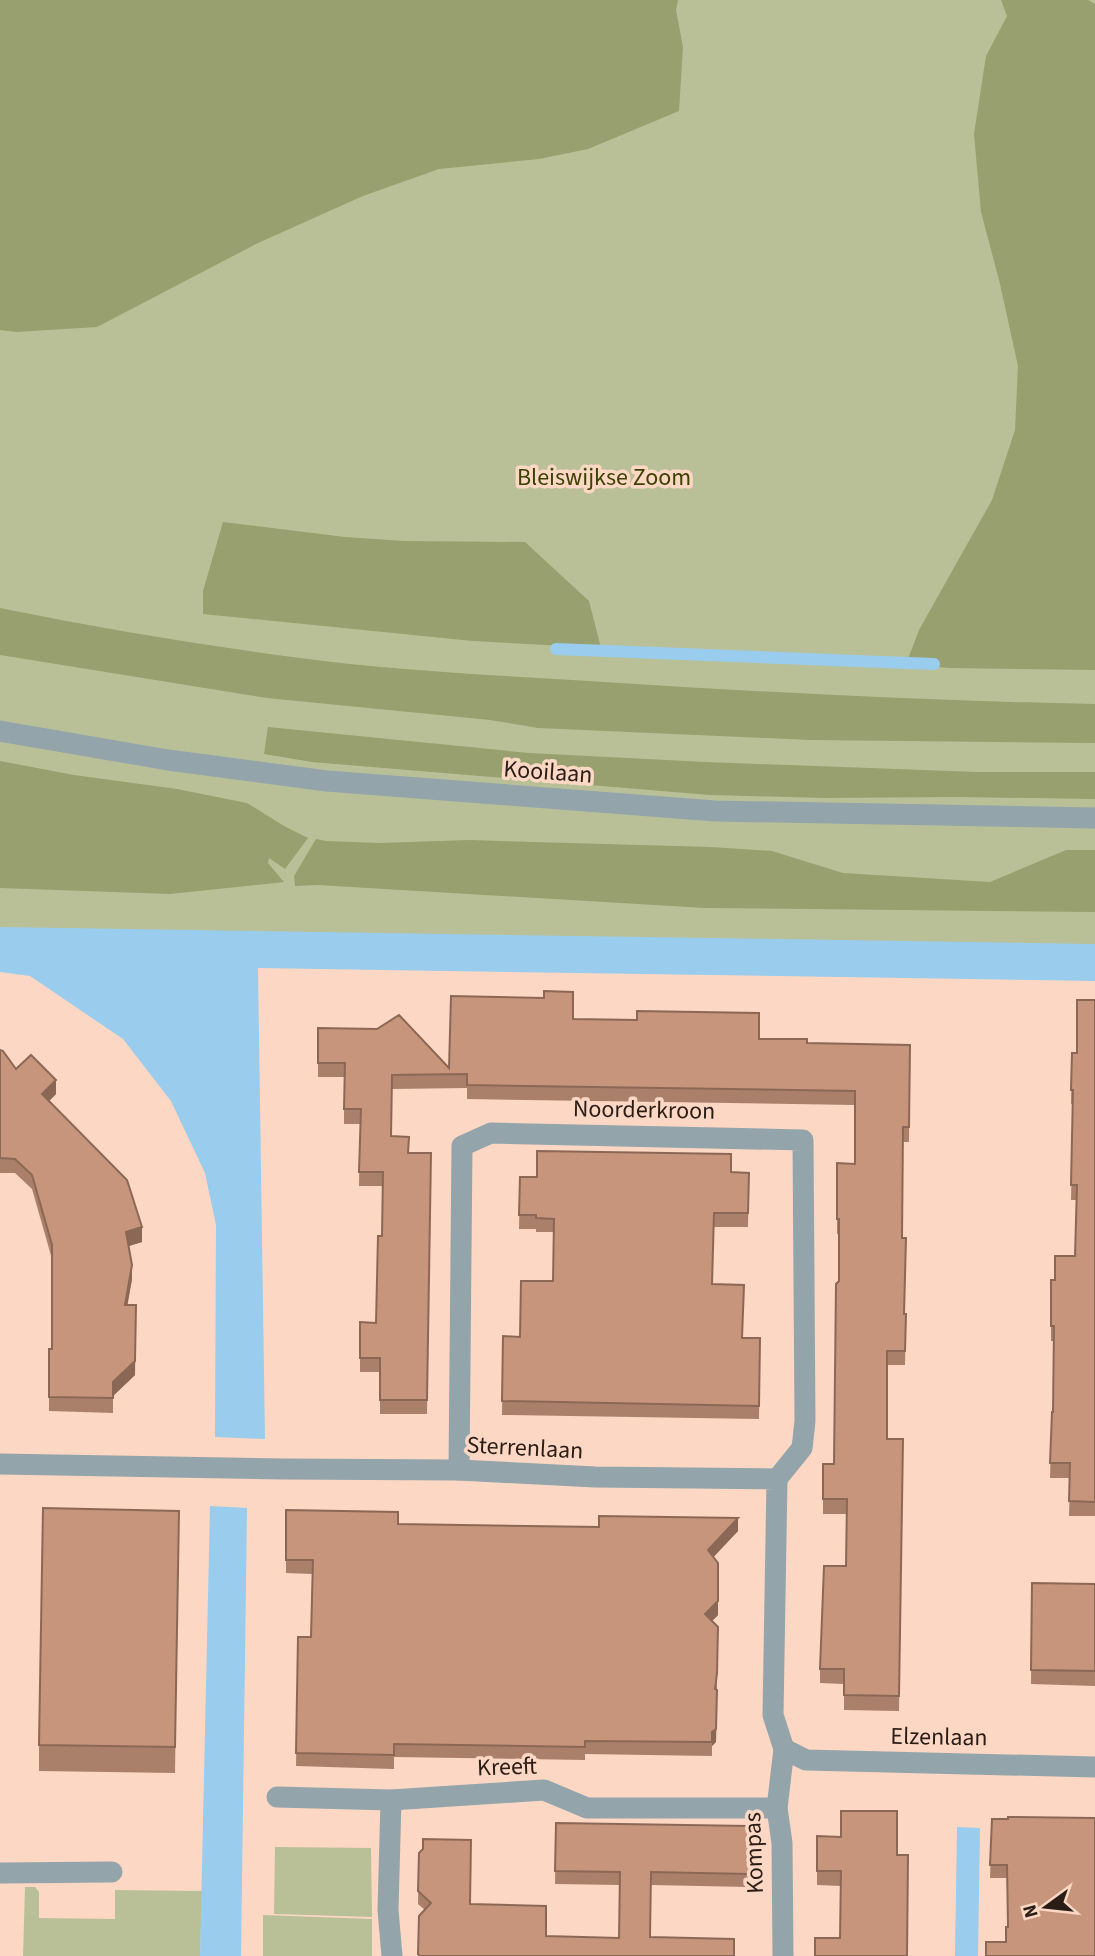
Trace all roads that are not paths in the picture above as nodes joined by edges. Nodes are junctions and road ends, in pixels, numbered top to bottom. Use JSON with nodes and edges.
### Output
{"nodes":[{"id":1,"x":0,"y":731,"type":"edge"},
{"id":2,"x":1095,"y":818,"type":"edge"},
{"id":3,"x":0,"y":1464,"type":"edge"},
{"id":4,"x":459,"y":1471,"type":"junction"},
{"id":5,"x":777,"y":1479,"type":"junction"},
{"id":6,"x":784,"y":1749,"type":"junction"},
{"id":7,"x":1095,"y":1767,"type":"edge"},
{"id":8,"x":277,"y":1797,"type":"dead end"},
{"id":9,"x":391,"y":1800,"type":"junction"},
{"id":10,"x":777,"y":1808,"type":"junction"},
{"id":11,"x":112,"y":1872,"type":"dead end"},
{"id":12,"x":0,"y":1873,"type":"edge"},
{"id":13,"x":392,"y":1956,"type":"edge"},
{"id":14,"x":783,"y":1956,"type":"edge"}],
"edges":[{"from":1,"to":2,"type":"street","name":"Kooilaan"},
{"from":3,"to":4,"type":"street","name":"Sterrenlaan"},
{"from":4,"to":5,"type":"street","name":"Sterrenlaan"},
{"from":4,"to":5,"type":"street","name":"Noorderkroon"},
{"from":5,"to":6,"type":"street"},
{"from":6,"to":7,"type":"street","name":"Elzenlaan"},
{"from":6,"to":10,"type":"street","name":"Kompas"},
{"from":8,"to":9,"type":"street","name":"Kreeft"},
{"from":9,"to":10,"type":"street","name":"Kreeft"},
{"from":9,"to":13,"type":"street"},
{"from":10,"to":14,"type":"street","name":"Kompas"},
{"from":11,"to":12,"type":"street"}]}
